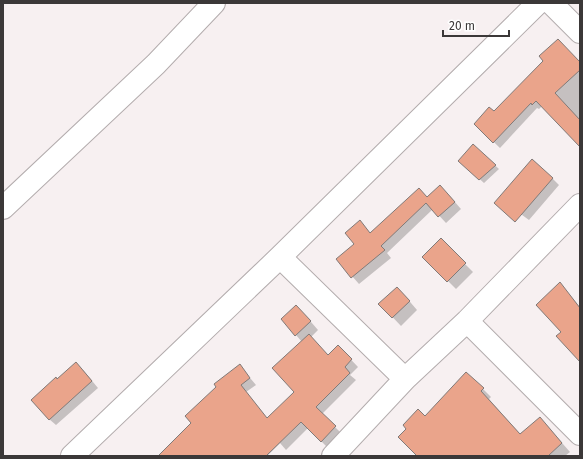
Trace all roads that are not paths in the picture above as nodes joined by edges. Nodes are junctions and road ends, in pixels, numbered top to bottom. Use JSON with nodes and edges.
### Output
{"nodes":[{"id":1,"x":214,"y":3,"type":"edge"},
{"id":2,"x":538,"y":3,"type":"edge"},
{"id":3,"x":551,"y":3,"type":"edge"},
{"id":4,"x":580,"y":32,"type":"edge"},
{"id":5,"x":580,"y":205,"type":"edge"},
{"id":6,"x":3,"y":208,"type":"edge"},
{"id":7,"x":280,"y":257,"type":"junction"},
{"id":8,"x":466,"y":321,"type":"junction"},
{"id":9,"x":405,"y":379,"type":"junction"},
{"id":10,"x":580,"y":434,"type":"edge"},
{"id":11,"x":342,"y":453,"type":"edge"},
{"id":12,"x":72,"y":456,"type":"edge"}],
"edges":[{"from":1,"to":6,"type":"street"},
{"from":2,"to":7,"type":"street"},
{"from":3,"to":4,"type":"street"},
{"from":5,"to":8,"type":"street"},
{"from":7,"to":9,"type":"street"},
{"from":7,"to":12,"type":"street"},
{"from":8,"to":9,"type":"street"},
{"from":8,"to":10,"type":"street"},
{"from":9,"to":11,"type":"street"}]}
